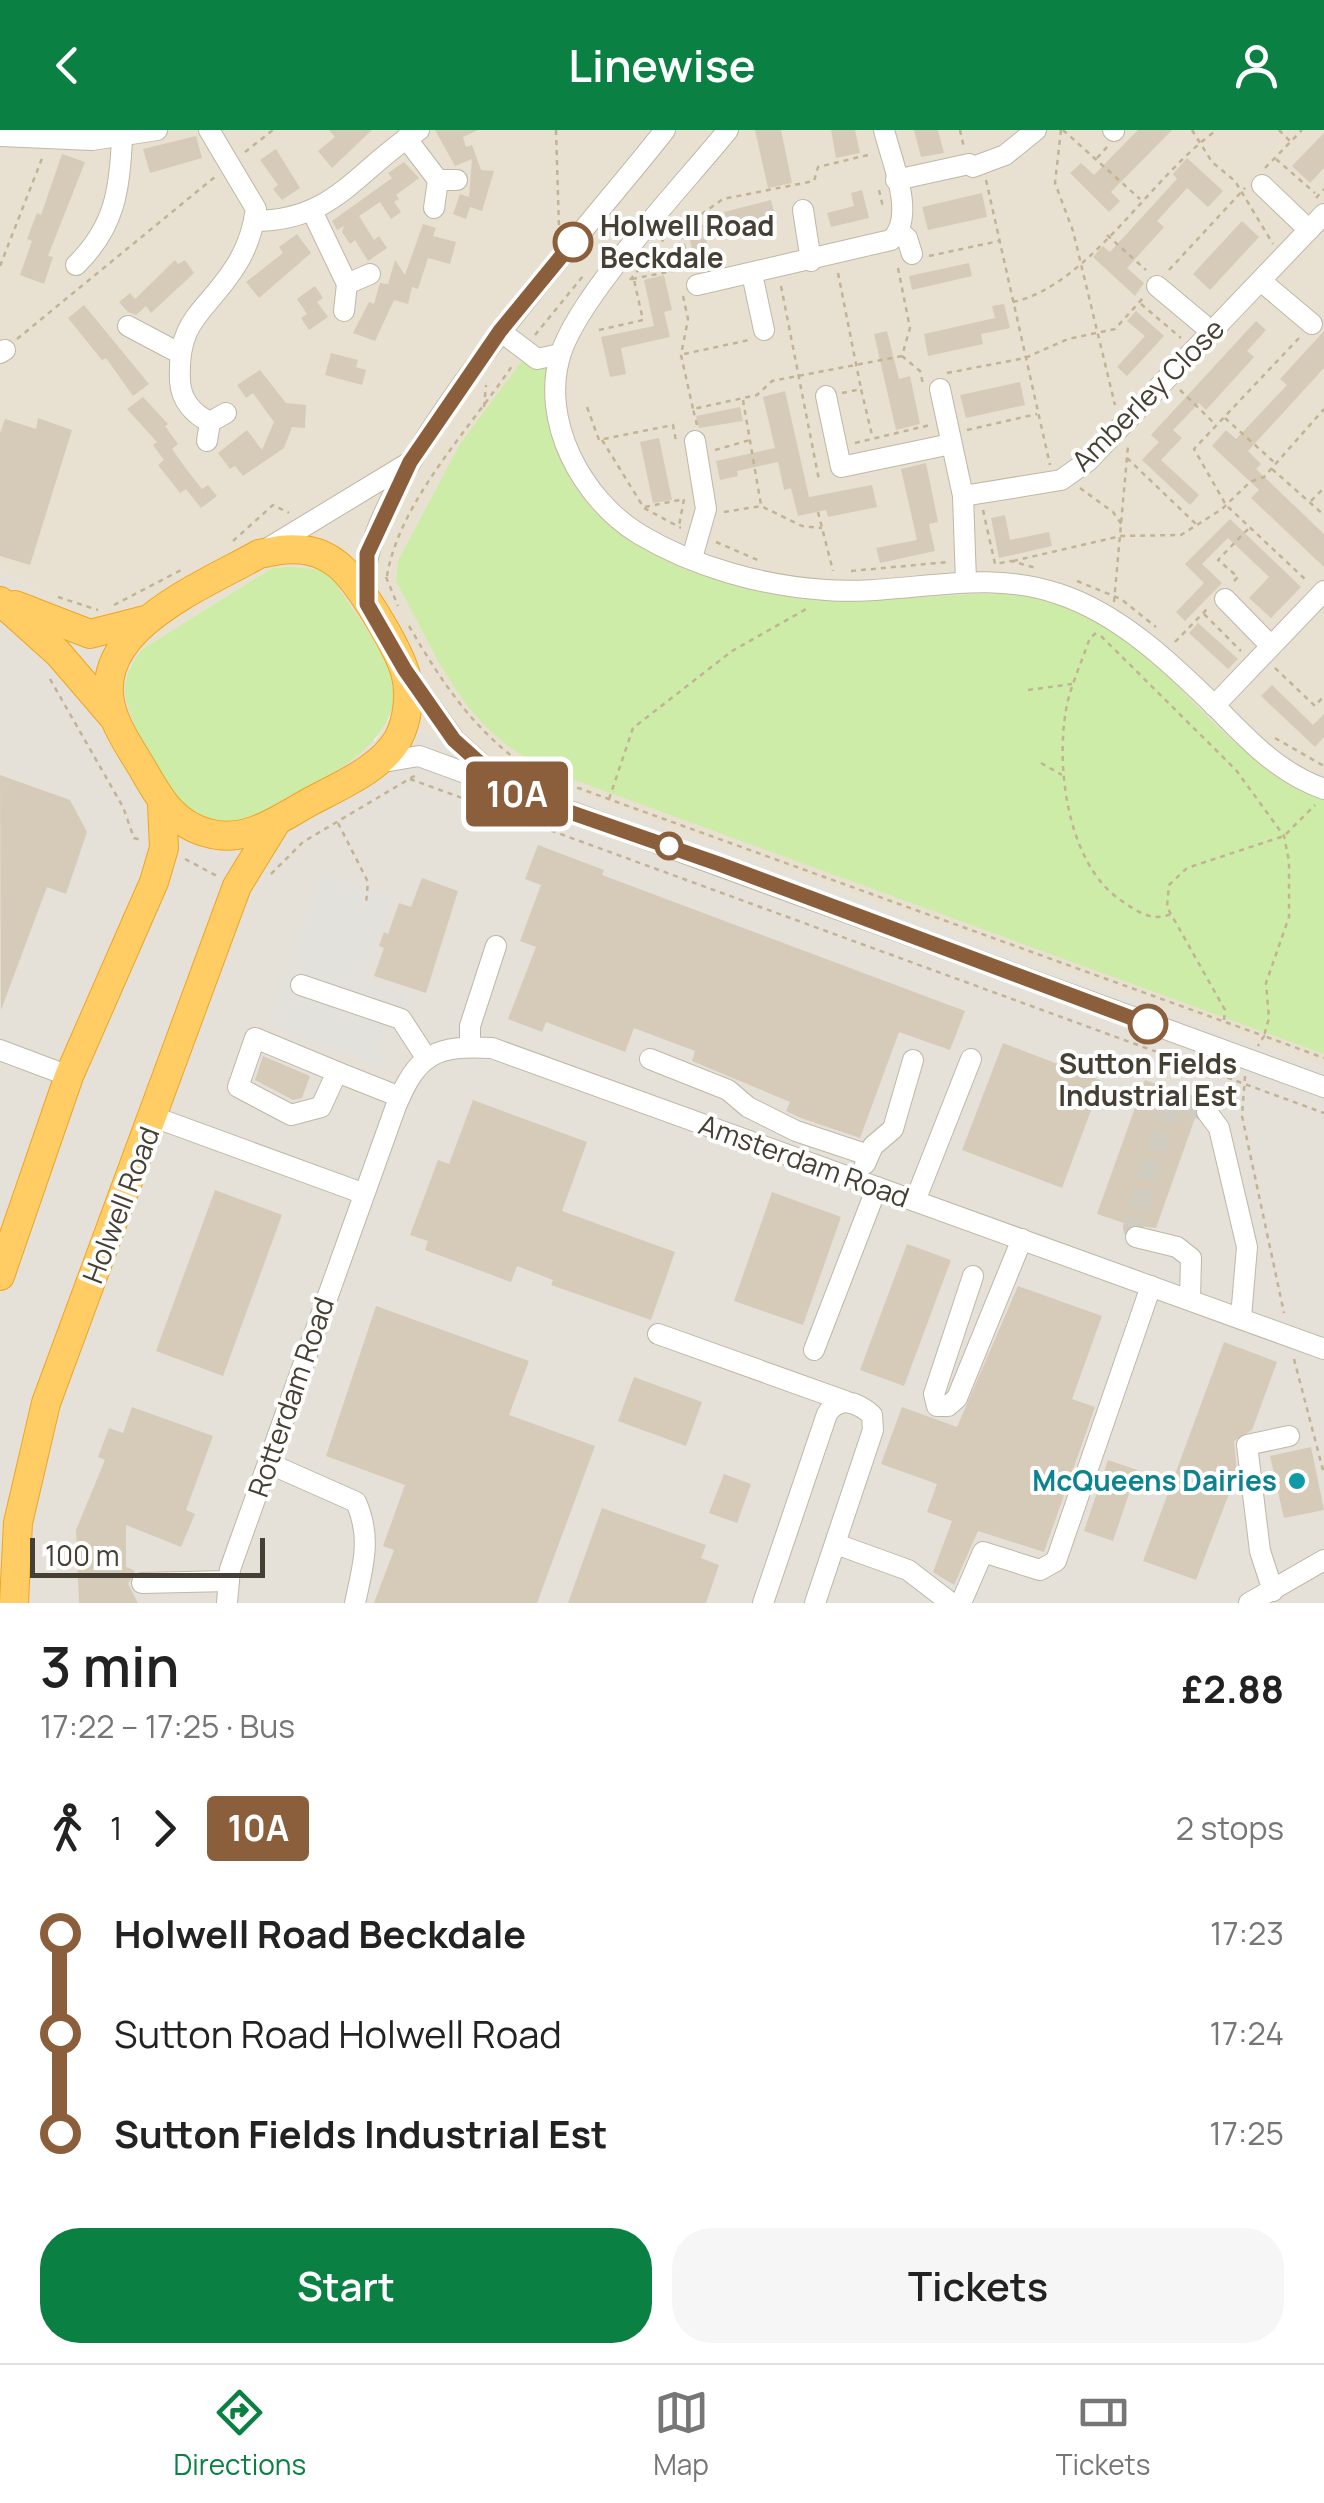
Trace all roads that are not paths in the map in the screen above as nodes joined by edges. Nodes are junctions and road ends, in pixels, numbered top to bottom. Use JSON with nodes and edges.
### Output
{"nodes":[{"id":1,"x":157,"y":130,"type":"edge"},
{"id":2,"x":209,"y":130,"type":"edge"},
{"id":3,"x":664,"y":130,"type":"edge"},
{"id":4,"x":728,"y":130,"type":"edge"},
{"id":5,"x":1036,"y":130,"type":"edge"},
{"id":6,"x":412,"y":134,"type":"edge"},
{"id":7,"x":877,"y":134,"type":"edge"},
{"id":8,"x":0,"y":136,"type":"edge"},
{"id":9,"x":122,"y":137,"type":"junction"},
{"id":10,"x":1255,"y":182,"type":"road end"},
{"id":11,"x":888,"y":184,"type":"junction"},
{"id":12,"x":1321,"y":204,"type":"edge"},
{"id":13,"x":434,"y":208,"type":"dead end"},
{"id":14,"x":803,"y":210,"type":"dead end"},
{"id":15,"x":314,"y":213,"type":"junction"},
{"id":16,"x":254,"y":221,"type":"junction"},
{"id":17,"x":1308,"y":230,"type":"junction"},
{"id":18,"x":895,"y":236,"type":"junction"},
{"id":19,"x":920,"y":255,"type":"road end"},
{"id":20,"x":811,"y":260,"type":"junction"},
{"id":21,"x":76,"y":265,"type":"dead end"},
{"id":22,"x":370,"y":274,"type":"dead end"},
{"id":23,"x":752,"y":274,"type":"junction"},
{"id":24,"x":689,"y":280,"type":"road end"},
{"id":25,"x":1261,"y":281,"type":"junction"},
{"id":26,"x":346,"y":284,"type":"junction"},
{"id":27,"x":1153,"y":289,"type":"road end"},
{"id":28,"x":344,"y":312,"type":"dead end"},
{"id":29,"x":1312,"y":324,"type":"road end"},
{"id":30,"x":128,"y":326,"type":"dead end"},
{"id":31,"x":500,"y":331,"type":"junction"},
{"id":32,"x":1212,"y":332,"type":"junction"},
{"id":33,"x":759,"y":334,"type":"road end"},
{"id":34,"x":179,"y":354,"type":"junction"},
{"id":35,"x":560,"y":354,"type":"junction"},
{"id":36,"x":929,"y":387,"type":"road end"},
{"id":37,"x":826,"y":396,"type":"dead end"},
{"id":38,"x":214,"y":426,"type":"dead end"},
{"id":39,"x":951,"y":441,"type":"junction"},
{"id":40,"x":697,"y":444,"type":"road end"},
{"id":41,"x":410,"y":462,"type":"junction"},
{"id":42,"x":971,"y":495,"type":"junction"},
{"id":43,"x":259,"y":554,"type":"junction"},
{"id":44,"x":692,"y":558,"type":"junction"},
{"id":45,"x":966,"y":580,"type":"junction"},
{"id":46,"x":1225,"y":599,"type":"dead end"},
{"id":47,"x":0,"y":600,"type":"edge"},
{"id":48,"x":1317,"y":600,"type":"edge"},
{"id":49,"x":367,"y":604,"type":"junction"},
{"id":50,"x":146,"y":620,"type":"junction"},
{"id":51,"x":1272,"y":646,"type":"junction"},
{"id":52,"x":405,"y":670,"type":"junction"},
{"id":53,"x":1214,"y":706,"type":"junction"},
{"id":54,"x":114,"y":718,"type":"junction"},
{"id":55,"x":377,"y":762,"type":"junction"},
{"id":56,"x":1324,"y":789,"type":"edge"},
{"id":57,"x":512,"y":792,"type":"junction"},
{"id":58,"x":162,"y":804,"type":"junction"},
{"id":59,"x":276,"y":821,"type":"junction"},
{"id":60,"x":496,"y":946,"type":"dead end"},
{"id":61,"x":301,"y":985,"type":"dead end"},
{"id":62,"x":470,"y":1046,"type":"junction"},
{"id":63,"x":0,"y":1050,"type":"edge"},
{"id":64,"x":428,"y":1059,"type":"junction"},
{"id":65,"x":650,"y":1059,"type":"dead end"},
{"id":66,"x":971,"y":1059,"type":"dead end"},
{"id":67,"x":913,"y":1060,"type":"dead end"},
{"id":68,"x":337,"y":1072,"type":"junction"},
{"id":69,"x":69,"y":1076,"type":"junction"},
{"id":70,"x":1324,"y":1087,"type":"edge"},
{"id":71,"x":400,"y":1096,"type":"junction"},
{"id":72,"x":753,"y":1108,"type":"junction"},
{"id":73,"x":1208,"y":1112,"type":"dead end"},
{"id":74,"x":154,"y":1117,"type":"junction"},
{"id":75,"x":742,"y":1138,"type":"junction"},
{"id":76,"x":868,"y":1155,"type":"junction"},
{"id":77,"x":868,"y":1184,"type":"junction"},
{"id":78,"x":362,"y":1193,"type":"junction"},
{"id":79,"x":915,"y":1201,"type":"junction"},
{"id":80,"x":1136,"y":1237,"type":"dead end"},
{"id":81,"x":1022,"y":1240,"type":"junction"},
{"id":82,"x":0,"y":1276,"type":"edge"},
{"id":83,"x":973,"y":1276,"type":"dead end"},
{"id":84,"x":1151,"y":1286,"type":"junction"},
{"id":85,"x":1190,"y":1300,"type":"junction"},
{"id":86,"x":1241,"y":1317,"type":"junction"},
{"id":87,"x":658,"y":1334,"type":"dead end"},
{"id":88,"x":1324,"y":1349,"type":"edge"},
{"id":89,"x":814,"y":1350,"type":"dead end"},
{"id":90,"x":845,"y":1401,"type":"junction"},
{"id":91,"x":1289,"y":1436,"type":"dead end"},
{"id":92,"x":268,"y":1463,"type":"junction"},
{"id":93,"x":836,"y":1544,"type":"junction"},
{"id":94,"x":1324,"y":1560,"type":"edge"},
{"id":95,"x":229,"y":1581,"type":"junction"},
{"id":96,"x":142,"y":1584,"type":"dead end"},
{"id":97,"x":1273,"y":1590,"type":"junction"},
{"id":98,"x":14,"y":1603,"type":"edge"},
{"id":99,"x":226,"y":1603,"type":"edge"},
{"id":100,"x":355,"y":1603,"type":"edge"},
{"id":101,"x":764,"y":1603,"type":"edge"},
{"id":102,"x":815,"y":1603,"type":"edge"},
{"id":103,"x":951,"y":1603,"type":"edge"},
{"id":104,"x":961,"y":1603,"type":"edge"},
{"id":105,"x":1248,"y":1603,"type":"edge"}],
"edges":[{"from":1,"to":9,"type":"street"},
{"from":2,"to":16,"type":"street"},
{"from":3,"to":31,"type":"street"},
{"from":4,"to":35,"type":"street"},
{"from":5,"to":11,"type":"street"},
{"from":6,"to":13,"type":"street"},
{"from":6,"to":15,"type":"street"},
{"from":7,"to":11,"type":"street"},
{"from":8,"to":9,"type":"street"},
{"from":9,"to":21,"type":"street"},
{"from":10,"to":17,"type":"street"},
{"from":11,"to":18,"type":"street"},
{"from":12,"to":17,"type":"street","name":"Amberley Close"},
{"from":14,"to":20,"type":"street"},
{"from":15,"to":16,"type":"street"},
{"from":15,"to":26,"type":"street"},
{"from":16,"to":34,"type":"street"},
{"from":17,"to":25,"type":"street","name":"Amberley Close"},
{"from":18,"to":19,"type":"street"},
{"from":18,"to":20,"type":"street"},
{"from":20,"to":23,"type":"street"},
{"from":22,"to":26,"type":"street"},
{"from":23,"to":24,"type":"street"},
{"from":23,"to":33,"type":"street"},
{"from":25,"to":29,"type":"street"},
{"from":25,"to":32,"type":"street","name":"Amberley Close"},
{"from":26,"to":28,"type":"street"},
{"from":27,"to":32,"type":"street"},
{"from":30,"to":34,"type":"street"},
{"from":31,"to":35,"type":"street"},
{"from":31,"to":41,"type":"street"},
{"from":32,"to":42,"type":"street","name":"Amberley Close"},
{"from":34,"to":38,"type":"street"},
{"from":35,"to":44,"type":"street"},
{"from":36,"to":39,"type":"street"},
{"from":37,"to":39,"type":"street"},
{"from":39,"to":42,"type":"street"},
{"from":40,"to":44,"type":"street"},
{"from":41,"to":43,"type":"street"},
{"from":41,"to":49,"type":"street"},
{"from":42,"to":45,"type":"street"},
{"from":43,"to":49,"type":"highway"},
{"from":43,"to":50,"type":"highway"},
{"from":44,"to":45,"type":"street"},
{"from":45,"to":53,"type":"street"},
{"from":46,"to":51,"type":"street"},
{"from":47,"to":50,"type":"highway"},
{"from":47,"to":54,"type":"highway"},
{"from":48,"to":51,"type":"street"},
{"from":49,"to":52,"type":"highway"},
{"from":50,"to":54,"type":"highway"},
{"from":51,"to":53,"type":"street"},
{"from":52,"to":55,"type":"highway"},
{"from":52,"to":57,"type":"street"},
{"from":53,"to":56,"type":"street"},
{"from":54,"to":58,"type":"highway"},
{"from":55,"to":57,"type":"street"},
{"from":55,"to":59,"type":"highway"},
{"from":57,"to":70,"type":"street"},
{"from":58,"to":59,"type":"highway"},
{"from":58,"to":69,"type":"highway"},
{"from":59,"to":74,"type":"highway","name":"Holwell Road"},
{"from":60,"to":62,"type":"street"},
{"from":61,"to":64,"type":"street"},
{"from":62,"to":64,"type":"street"},
{"from":62,"to":75,"type":"street","name":"Amsterdam Road"},
{"from":63,"to":69,"type":"street"},
{"from":64,"to":71,"type":"street"},
{"from":65,"to":72,"type":"street"},
{"from":66,"to":79,"type":"street"},
{"from":67,"to":76,"type":"street"},
{"from":68,"to":68,"type":"street"},
{"from":68,"to":71,"type":"street"},
{"from":69,"to":82,"type":"highway"},
{"from":71,"to":78,"type":"street"},
{"from":72,"to":75,"type":"street"},
{"from":72,"to":76,"type":"street"},
{"from":73,"to":86,"type":"street"},
{"from":74,"to":78,"type":"street"},
{"from":74,"to":98,"type":"highway","name":"Holwell Road"},
{"from":75,"to":77,"type":"street","name":"Amsterdam Road"},
{"from":76,"to":77,"type":"street"},
{"from":77,"to":79,"type":"street","name":"Amsterdam Road"},
{"from":77,"to":89,"type":"street"},
{"from":78,"to":92,"type":"street","name":"Rotterdam Road"},
{"from":79,"to":81,"type":"street","name":"Amsterdam Road"},
{"from":80,"to":85,"type":"street"},
{"from":81,"to":83,"type":"street"},
{"from":81,"to":84,"type":"street","name":"Amsterdam Road"},
{"from":84,"to":85,"type":"street","name":"Amsterdam Road"},
{"from":84,"to":104,"type":"street"},
{"from":85,"to":86,"type":"street","name":"Amsterdam Road"},
{"from":86,"to":88,"type":"street","name":"Amsterdam Road"},
{"from":87,"to":90,"type":"street"},
{"from":90,"to":93,"type":"street"},
{"from":90,"to":101,"type":"street"},
{"from":91,"to":97,"type":"street"},
{"from":92,"to":95,"type":"street","name":"Rotterdam Road"},
{"from":92,"to":100,"type":"street"},
{"from":93,"to":102,"type":"street"},
{"from":93,"to":103,"type":"street"},
{"from":94,"to":97,"type":"street"},
{"from":95,"to":96,"type":"street"},
{"from":95,"to":99,"type":"street","name":"Rotterdam Road"},
{"from":97,"to":105,"type":"street"}]}
